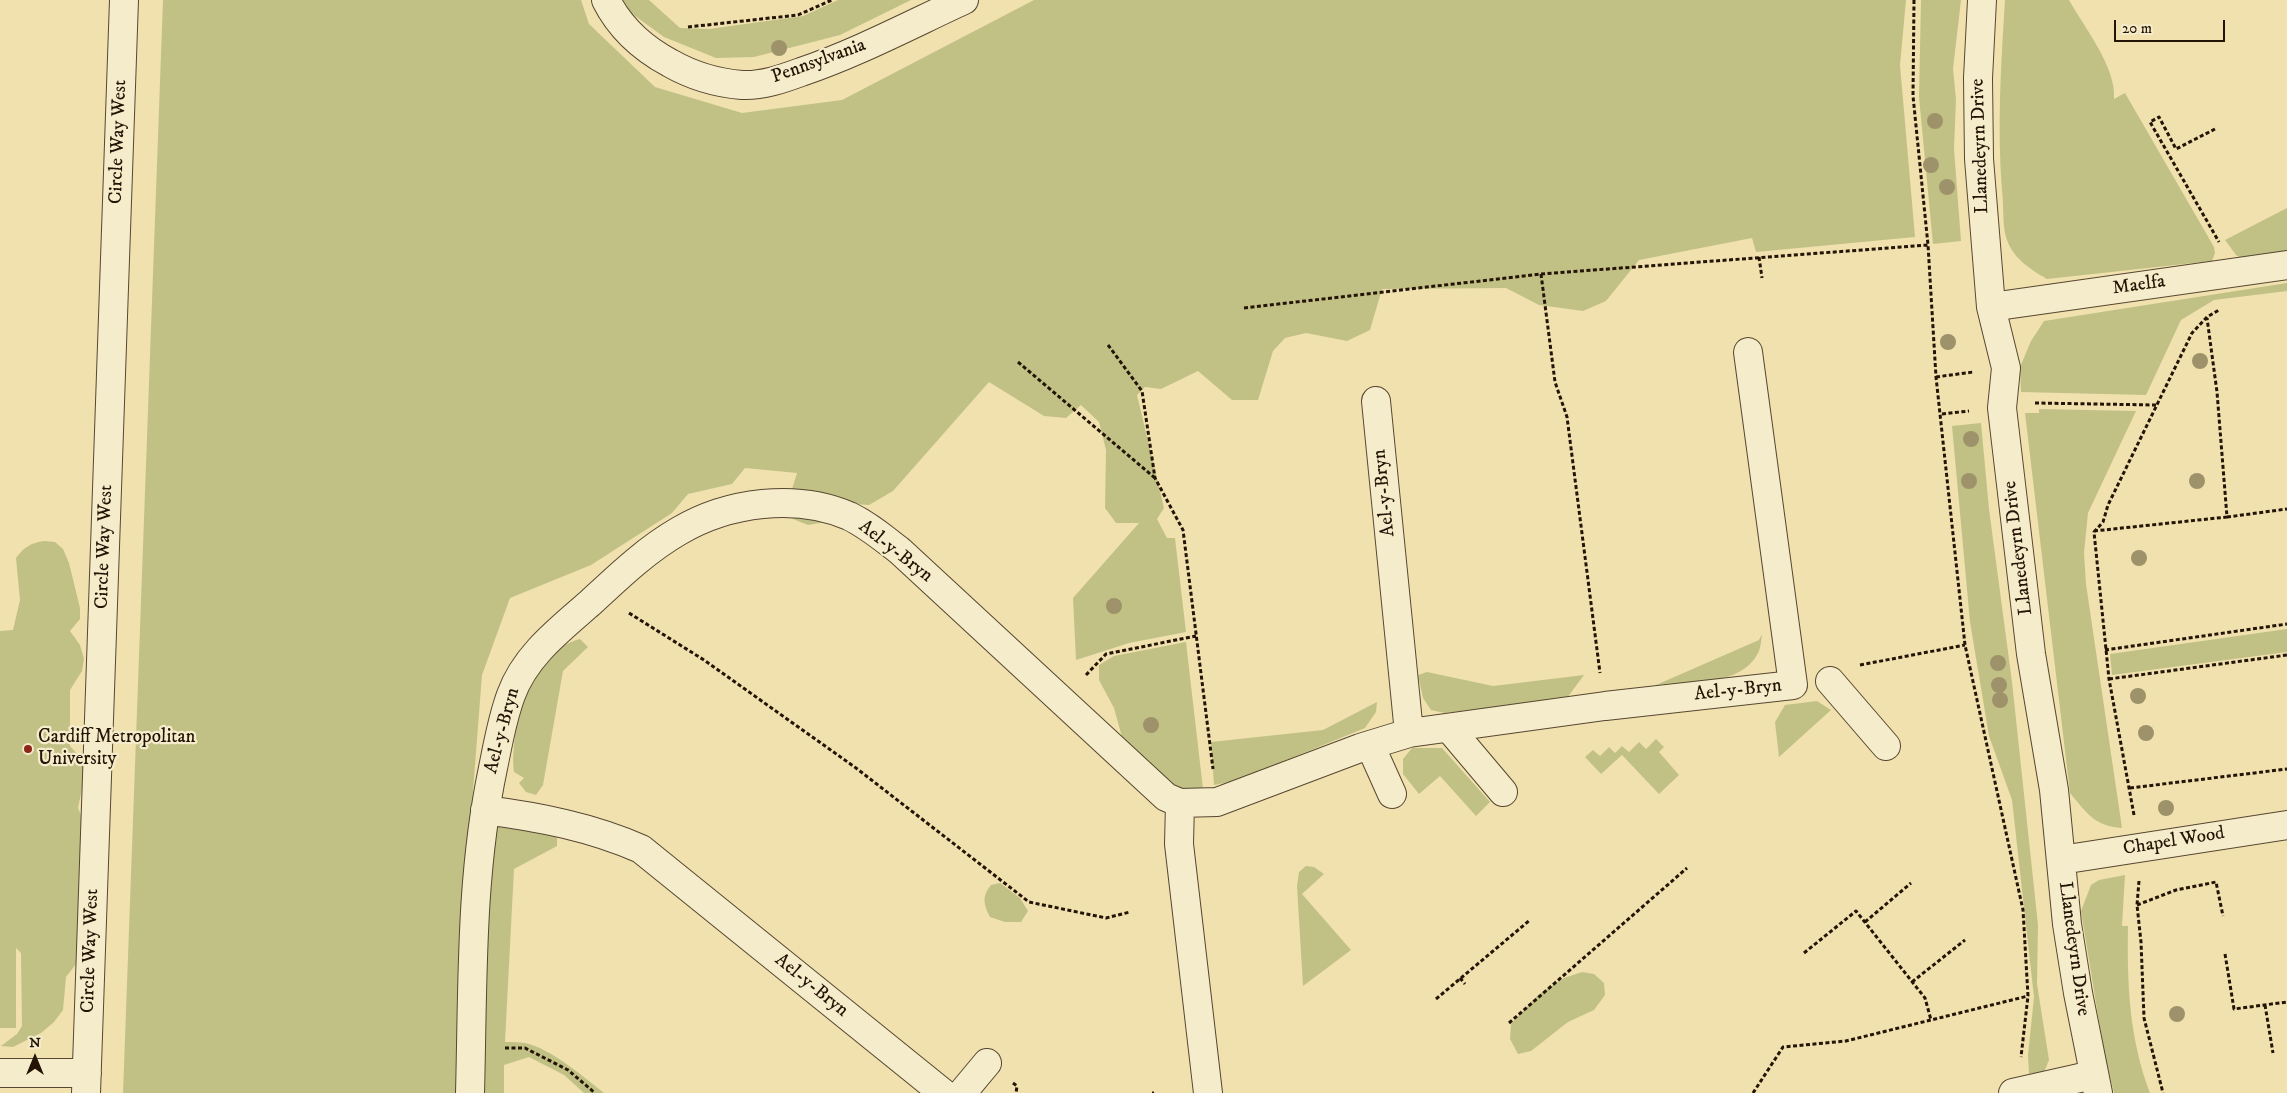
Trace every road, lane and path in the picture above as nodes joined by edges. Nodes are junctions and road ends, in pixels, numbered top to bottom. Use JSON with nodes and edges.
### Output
{"nodes":[{"id":1,"x":124,"y":0,"type":"edge"},
{"id":2,"x":606,"y":0,"type":"edge"},
{"id":3,"x":832,"y":0,"type":"edge"},
{"id":4,"x":963,"y":0,"type":"edge"},
{"id":5,"x":1914,"y":0,"type":"edge"},
{"id":6,"x":1982,"y":0,"type":"edge"},
{"id":7,"x":688,"y":27,"type":"dead end"},
{"id":8,"x":2215,"y":129,"type":"dead end"},
{"id":9,"x":1928,"y":245,"type":"junction"},
{"id":10,"x":1759,"y":257,"type":"junction"},
{"id":11,"x":2287,"y":265,"type":"edge"},
{"id":12,"x":2233,"y":272,"type":"junction"},
{"id":13,"x":1541,"y":274,"type":"junction"},
{"id":14,"x":1762,"y":278,"type":"dead end"},
{"id":15,"x":1991,"y":307,"type":"junction"},
{"id":16,"x":2223,"y":307,"type":"dead end"},
{"id":17,"x":1244,"y":308,"type":"dead end"},
{"id":18,"x":2207,"y":317,"type":"junction"},
{"id":19,"x":1108,"y":345,"type":"dead end"},
{"id":20,"x":1748,"y":352,"type":"dead end"},
{"id":21,"x":1018,"y":362,"type":"dead end"},
{"id":22,"x":1376,"y":402,"type":"dead end"},
{"id":23,"x":2156,"y":405,"type":"junction"},
{"id":24,"x":2002,"y":408,"type":"junction"},
{"id":25,"x":1155,"y":478,"type":"junction"},
{"id":26,"x":2287,"y":509,"type":"edge"},
{"id":27,"x":2228,"y":517,"type":"junction"},
{"id":28,"x":2094,"y":532,"type":"junction"},
{"id":29,"x":599,"y":595,"type":"junction"},
{"id":30,"x":2287,"y":624,"type":"edge"},
{"id":31,"x":1196,"y":636,"type":"junction"},
{"id":32,"x":1966,"y":645,"type":"junction"},
{"id":33,"x":2105,"y":650,"type":"junction"},
{"id":34,"x":2287,"y":654,"type":"edge"},
{"id":35,"x":1086,"y":675,"type":"dead end"},
{"id":36,"x":2109,"y":679,"type":"junction"},
{"id":37,"x":1842,"y":680,"type":"junction"},
{"id":38,"x":1793,"y":685,"type":"junction"},
{"id":39,"x":1604,"y":706,"type":"junction"},
{"id":40,"x":1449,"y":728,"type":"junction"},
{"id":41,"x":1409,"y":734,"type":"junction"},
{"id":42,"x":1370,"y":745,"type":"junction"},
{"id":43,"x":1886,"y":746,"type":"dead end"},
{"id":44,"x":2287,"y":769,"type":"edge"},
{"id":45,"x":2130,"y":788,"type":"junction"},
{"id":46,"x":1503,"y":792,"type":"dead end"},
{"id":47,"x":1392,"y":794,"type":"dead end"},
{"id":48,"x":1217,"y":802,"type":"junction"},
{"id":49,"x":1180,"y":803,"type":"junction"},
{"id":50,"x":485,"y":810,"type":"junction"},
{"id":51,"x":2135,"y":820,"type":"dead end"},
{"id":52,"x":2287,"y":825,"type":"edge"},
{"id":53,"x":2061,"y":860,"type":"junction"},
{"id":54,"x":1687,"y":868,"type":"dead end"},
{"id":55,"x":2140,"y":872,"type":"dead end"},
{"id":56,"x":1911,"y":883,"type":"dead end"},
{"id":57,"x":2137,"y":905,"type":"junction"},
{"id":58,"x":1130,"y":912,"type":"dead end"},
{"id":59,"x":2223,"y":916,"type":"dead end"},
{"id":60,"x":1530,"y":920,"type":"dead end"},
{"id":61,"x":1865,"y":922,"type":"junction"},
{"id":62,"x":1966,"y":940,"type":"dead end"},
{"id":63,"x":1804,"y":953,"type":"dead end"},
{"id":64,"x":2225,"y":954,"type":"dead end"},
{"id":65,"x":1460,"y":978,"type":"junction"},
{"id":66,"x":1912,"y":982,"type":"junction"},
{"id":67,"x":1465,"y":984,"type":"dead end"},
{"id":68,"x":2028,"y":996,"type":"junction"},
{"id":69,"x":1436,"y":999,"type":"dead end"},
{"id":70,"x":2287,"y":1002,"type":"edge"},
{"id":71,"x":2265,"y":1005,"type":"junction"},
{"id":72,"x":1931,"y":1020,"type":"junction"},
{"id":73,"x":1509,"y":1023,"type":"dead end"},
{"id":74,"x":472,"y":1047,"type":"junction"},
{"id":75,"x":2274,"y":1053,"type":"dead end"},
{"id":76,"x":987,"y":1063,"type":"dead end"},
{"id":77,"x":0,"y":1074,"type":"edge"},
{"id":78,"x":86,"y":1083,"type":"edge"},
{"id":79,"x":2096,"y":1084,"type":"edge"},
{"id":80,"x":2020,"y":1092,"type":"edge"},
{"id":81,"x":470,"y":1093,"type":"edge"},
{"id":82,"x":595,"y":1093,"type":"edge"},
{"id":83,"x":944,"y":1093,"type":"edge"},
{"id":84,"x":962,"y":1093,"type":"edge"},
{"id":85,"x":1208,"y":1093,"type":"edge"},
{"id":86,"x":1753,"y":1093,"type":"edge"},
{"id":87,"x":2163,"y":1093,"type":"edge"}],
"edges":[{"from":1,"to":78,"type":"street","name":"Circle Way West"},
{"from":2,"to":4,"type":"street","name":"Pennsylvania"},
{"from":3,"to":7,"type":"path"},
{"from":5,"to":9,"type":"path"},
{"from":6,"to":15,"type":"street","name":"Llanedeyrn Drive"},
{"from":8,"to":12,"type":"path"},
{"from":9,"to":10,"type":"path"},
{"from":9,"to":32,"type":"path"},
{"from":10,"to":13,"type":"path"},
{"from":10,"to":14,"type":"path"},
{"from":11,"to":12,"type":"street","name":"Maelfa"},
{"from":12,"to":15,"type":"street","name":"Maelfa"},
{"from":13,"to":17,"type":"path"},
{"from":13,"to":39,"type":"path"},
{"from":15,"to":24,"type":"street","name":"Llanedeyrn Drive"},
{"from":16,"to":18,"type":"path"},
{"from":18,"to":23,"type":"path"},
{"from":18,"to":27,"type":"path"},
{"from":19,"to":25,"type":"path"},
{"from":20,"to":38,"type":"street","name":"Ael-y-Bryn"},
{"from":21,"to":25,"type":"path"},
{"from":22,"to":41,"type":"street","name":"Ael-y-Bryn"},
{"from":23,"to":24,"type":"path"},
{"from":23,"to":28,"type":"path"},
{"from":24,"to":53,"type":"street","name":"Llanedeyrn Drive"},
{"from":25,"to":31,"type":"path"},
{"from":26,"to":27,"type":"path"},
{"from":27,"to":28,"type":"path"},
{"from":28,"to":33,"type":"path"},
{"from":29,"to":49,"type":"street","name":"Ael-y-Bryn"},
{"from":29,"to":50,"type":"street","name":"Ael-y-Bryn"},
{"from":29,"to":58,"type":"path"},
{"from":30,"to":33,"type":"path"},
{"from":31,"to":35,"type":"path"},
{"from":31,"to":48,"type":"path"},
{"from":32,"to":37,"type":"path"},
{"from":32,"to":68,"type":"path"},
{"from":33,"to":36,"type":"path"},
{"from":34,"to":36,"type":"path"},
{"from":36,"to":45,"type":"path"},
{"from":37,"to":38,"type":"street"},
{"from":37,"to":43,"type":"street"},
{"from":38,"to":39,"type":"street","name":"Ael-y-Bryn"},
{"from":39,"to":40,"type":"street","name":"Ael-y-Bryn"},
{"from":40,"to":41,"type":"street","name":"Ael-y-Bryn"},
{"from":40,"to":46,"type":"street"},
{"from":41,"to":42,"type":"street","name":"Ael-y-Bryn"},
{"from":42,"to":47,"type":"street"},
{"from":42,"to":48,"type":"street","name":"Ael-y-Bryn"},
{"from":44,"to":45,"type":"path"},
{"from":45,"to":51,"type":"path"},
{"from":48,"to":49,"type":"street","name":"Ael-y-Bryn"},
{"from":49,"to":85,"type":"street"},
{"from":50,"to":74,"type":"street","name":"Ael-y-Bryn"},
{"from":50,"to":83,"type":"street","name":"Ael-y-Bryn"},
{"from":52,"to":53,"type":"street","name":"Chapel Wood"},
{"from":53,"to":79,"type":"street","name":"Llanedeyrn Drive"},
{"from":54,"to":73,"type":"path"},
{"from":55,"to":57,"type":"path"},
{"from":56,"to":61,"type":"path"},
{"from":57,"to":59,"type":"path"},
{"from":57,"to":87,"type":"path"},
{"from":60,"to":65,"type":"path"},
{"from":61,"to":63,"type":"path"},
{"from":61,"to":66,"type":"path"},
{"from":62,"to":66,"type":"path"},
{"from":64,"to":71,"type":"path"},
{"from":65,"to":67,"type":"path"},
{"from":65,"to":69,"type":"path"},
{"from":66,"to":72,"type":"path"},
{"from":68,"to":72,"type":"path"},
{"from":68,"to":80,"type":"path"},
{"from":70,"to":71,"type":"path"},
{"from":71,"to":75,"type":"path"},
{"from":72,"to":86,"type":"path"},
{"from":74,"to":81,"type":"street","name":"Ael-y-Bryn"},
{"from":74,"to":82,"type":"path"},
{"from":76,"to":84,"type":"street"},
{"from":77,"to":78,"type":"street"},
{"from":79,"to":80,"type":"street"}]}
